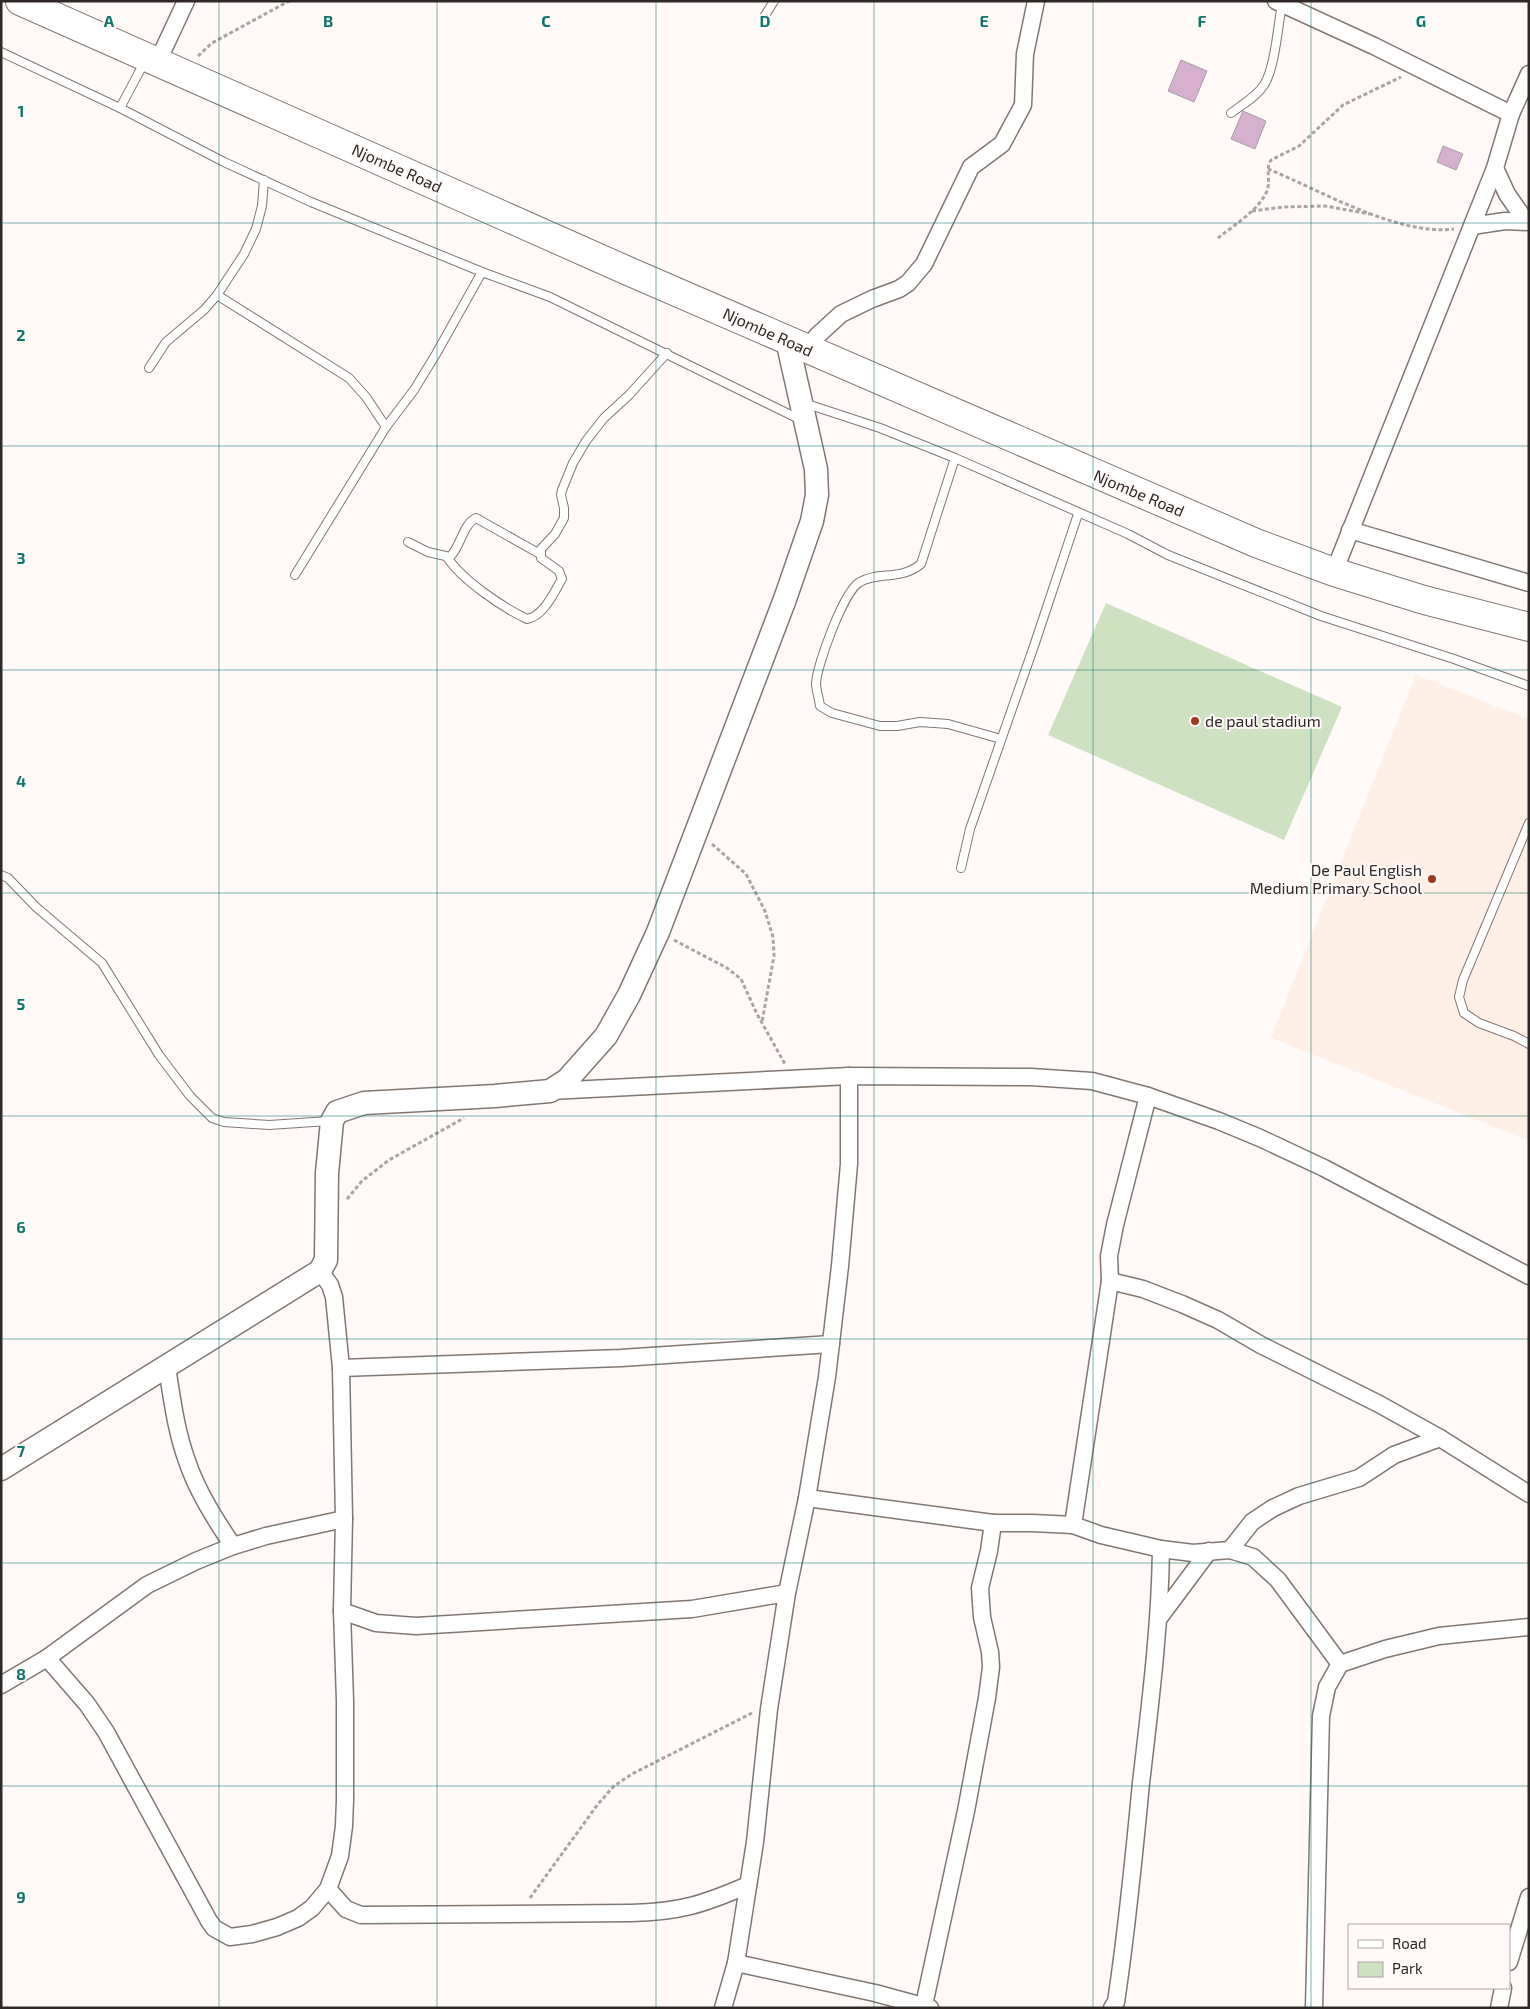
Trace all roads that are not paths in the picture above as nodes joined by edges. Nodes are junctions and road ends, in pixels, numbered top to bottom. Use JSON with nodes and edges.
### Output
{"nodes":[{"id":1,"x":20,"y":1,"type":"edge"},
{"id":2,"x":186,"y":1,"type":"edge"},
{"id":3,"x":774,"y":1,"type":"edge"},
{"id":4,"x":1036,"y":1,"type":"edge"},
{"id":5,"x":1279,"y":3,"type":"edge"},
{"id":6,"x":764,"y":17,"type":"dead end"},
{"id":7,"x":1,"y":52,"type":"edge"},
{"id":8,"x":162,"y":63,"type":"junction"},
{"id":9,"x":1529,"y":74,"type":"edge"},
{"id":10,"x":120,"y":108,"type":"junction"},
{"id":11,"x":1231,"y":113,"type":"dead end"},
{"id":12,"x":1511,"y":114,"type":"junction"},
{"id":13,"x":1495,"y":168,"type":"junction"},
{"id":14,"x":264,"y":180,"type":"junction"},
{"id":15,"x":1527,"y":221,"type":"edge"},
{"id":16,"x":1472,"y":226,"type":"junction"},
{"id":17,"x":482,"y":272,"type":"junction"},
{"id":18,"x":218,"y":295,"type":"junction"},
{"id":19,"x":797,"y":344,"type":"junction"},
{"id":20,"x":667,"y":353,"type":"junction"},
{"id":21,"x":149,"y":368,"type":"dead end"},
{"id":22,"x":802,"y":412,"type":"junction"},
{"id":23,"x":386,"y":427,"type":"junction"},
{"id":24,"x":955,"y":458,"type":"junction"},
{"id":25,"x":1078,"y":514,"type":"junction"},
{"id":26,"x":1350,"y":530,"type":"junction"},
{"id":27,"x":408,"y":542,"type":"dead end"},
{"id":28,"x":540,"y":554,"type":"junction"},
{"id":29,"x":447,"y":557,"type":"junction"},
{"id":30,"x":1334,"y":572,"type":"junction"},
{"id":31,"x":295,"y":575,"type":"dead end"},
{"id":32,"x":1529,"y":583,"type":"edge"},
{"id":33,"x":1529,"y":627,"type":"edge"},
{"id":34,"x":1529,"y":686,"type":"edge"},
{"id":35,"x":1001,"y":738,"type":"junction"},
{"id":36,"x":1529,"y":824,"type":"edge"},
{"id":37,"x":962,"y":868,"type":"dead end"},
{"id":38,"x":1,"y":875,"type":"edge"},
{"id":39,"x":1529,"y":1044,"type":"edge"},
{"id":40,"x":849,"y":1076,"type":"junction"},
{"id":41,"x":550,"y":1091,"type":"junction"},
{"id":42,"x":1148,"y":1096,"type":"junction"},
{"id":43,"x":332,"y":1120,"type":"junction"},
{"id":44,"x":320,"y":1271,"type":"junction"},
{"id":45,"x":1529,"y":1276,"type":"edge"},
{"id":46,"x":1110,"y":1281,"type":"junction"},
{"id":47,"x":831,"y":1344,"type":"junction"},
{"id":48,"x":167,"y":1367,"type":"junction"},
{"id":49,"x":341,"y":1368,"type":"junction"},
{"id":50,"x":1440,"y":1438,"type":"junction"},
{"id":51,"x":1,"y":1469,"type":"edge"},
{"id":52,"x":1529,"y":1494,"type":"edge"},
{"id":53,"x":807,"y":1498,"type":"junction"},
{"id":54,"x":344,"y":1520,"type":"junction"},
{"id":55,"x":993,"y":1524,"type":"junction"},
{"id":56,"x":1073,"y":1526,"type":"junction"},
{"id":57,"x":233,"y":1546,"type":"junction"},
{"id":58,"x":1161,"y":1549,"type":"junction"},
{"id":59,"x":1230,"y":1550,"type":"junction"},
{"id":60,"x":1209,"y":1552,"type":"junction"},
{"id":61,"x":787,"y":1593,"type":"junction"},
{"id":62,"x":342,"y":1610,"type":"junction"},
{"id":63,"x":1159,"y":1618,"type":"junction"},
{"id":64,"x":1529,"y":1627,"type":"edge"},
{"id":65,"x":47,"y":1658,"type":"junction"},
{"id":66,"x":1340,"y":1664,"type":"junction"},
{"id":67,"x":1,"y":1685,"type":"edge"},
{"id":68,"x":748,"y":1885,"type":"junction"},
{"id":69,"x":328,"y":1890,"type":"junction"},
{"id":70,"x":1529,"y":1897,"type":"edge"},
{"id":71,"x":1510,"y":1959,"type":"edge"},
{"id":72,"x":736,"y":1963,"type":"junction"},
{"id":73,"x":1503,"y":1989,"type":"edge"},
{"id":74,"x":922,"y":2006,"type":"edge"},
{"id":75,"x":723,"y":2008,"type":"edge"},
{"id":76,"x":1112,"y":2008,"type":"edge"},
{"id":77,"x":1314,"y":2008,"type":"edge"},
{"id":78,"x":1499,"y":2008,"type":"edge"}],
"edges":[{"from":1,"to":8,"type":"highway","name":"Njombe Road"},
{"from":2,"to":8,"type":"street"},
{"from":3,"to":6,"type":"lane"},
{"from":4,"to":19,"type":"street"},
{"from":5,"to":11,"type":"lane"},
{"from":5,"to":12,"type":"street"},
{"from":7,"to":10,"type":"lane"},
{"from":8,"to":10,"type":"lane"},
{"from":8,"to":19,"type":"highway","name":"Njombe Road"},
{"from":9,"to":12,"type":"street"},
{"from":10,"to":14,"type":"lane"},
{"from":12,"to":13,"type":"street"},
{"from":13,"to":15,"type":"street"},
{"from":13,"to":16,"type":"street"},
{"from":14,"to":17,"type":"lane"},
{"from":14,"to":18,"type":"lane"},
{"from":15,"to":16,"type":"street"},
{"from":16,"to":26,"type":"street"},
{"from":17,"to":20,"type":"lane"},
{"from":17,"to":23,"type":"lane"},
{"from":18,"to":21,"type":"lane"},
{"from":18,"to":23,"type":"lane"},
{"from":19,"to":22,"type":"street"},
{"from":19,"to":30,"type":"highway","name":"Njombe Road"},
{"from":20,"to":22,"type":"lane"},
{"from":20,"to":28,"type":"lane"},
{"from":22,"to":24,"type":"lane"},
{"from":22,"to":41,"type":"street"},
{"from":23,"to":31,"type":"lane"},
{"from":24,"to":25,"type":"lane"},
{"from":24,"to":35,"type":"lane"},
{"from":25,"to":34,"type":"lane"},
{"from":25,"to":35,"type":"lane"},
{"from":26,"to":30,"type":"street"},
{"from":26,"to":32,"type":"street"},
{"from":27,"to":29,"type":"lane"},
{"from":28,"to":29,"type":"lane"},
{"from":28,"to":29,"type":"lane"},
{"from":30,"to":33,"type":"highway","name":"Njombe Road"},
{"from":35,"to":37,"type":"lane"},
{"from":36,"to":39,"type":"lane"},
{"from":38,"to":43,"type":"lane"},
{"from":40,"to":41,"type":"street"},
{"from":40,"to":42,"type":"street"},
{"from":40,"to":47,"type":"street"},
{"from":41,"to":43,"type":"street"},
{"from":42,"to":45,"type":"street"},
{"from":42,"to":46,"type":"street"},
{"from":43,"to":44,"type":"street"},
{"from":44,"to":48,"type":"street"},
{"from":44,"to":49,"type":"street"},
{"from":46,"to":50,"type":"street"},
{"from":46,"to":56,"type":"street"},
{"from":47,"to":49,"type":"street"},
{"from":47,"to":53,"type":"street"},
{"from":48,"to":51,"type":"street"},
{"from":48,"to":57,"type":"street"},
{"from":49,"to":54,"type":"street"},
{"from":50,"to":52,"type":"street"},
{"from":50,"to":59,"type":"street"},
{"from":53,"to":55,"type":"street"},
{"from":53,"to":61,"type":"street"},
{"from":54,"to":57,"type":"street"},
{"from":54,"to":62,"type":"street"},
{"from":55,"to":56,"type":"street"},
{"from":55,"to":74,"type":"street"},
{"from":56,"to":58,"type":"street"},
{"from":57,"to":65,"type":"street"},
{"from":58,"to":60,"type":"street"},
{"from":58,"to":63,"type":"street"},
{"from":59,"to":60,"type":"street"},
{"from":59,"to":66,"type":"street"},
{"from":60,"to":63,"type":"street"},
{"from":61,"to":62,"type":"street"},
{"from":61,"to":68,"type":"street"},
{"from":62,"to":69,"type":"street"},
{"from":63,"to":76,"type":"street"},
{"from":64,"to":66,"type":"street"},
{"from":65,"to":67,"type":"street"},
{"from":65,"to":69,"type":"street"},
{"from":66,"to":77,"type":"street"},
{"from":68,"to":69,"type":"street"},
{"from":68,"to":72,"type":"street"},
{"from":70,"to":71,"type":"street"},
{"from":72,"to":74,"type":"street"},
{"from":72,"to":75,"type":"street"},
{"from":73,"to":78,"type":"street"}]}
